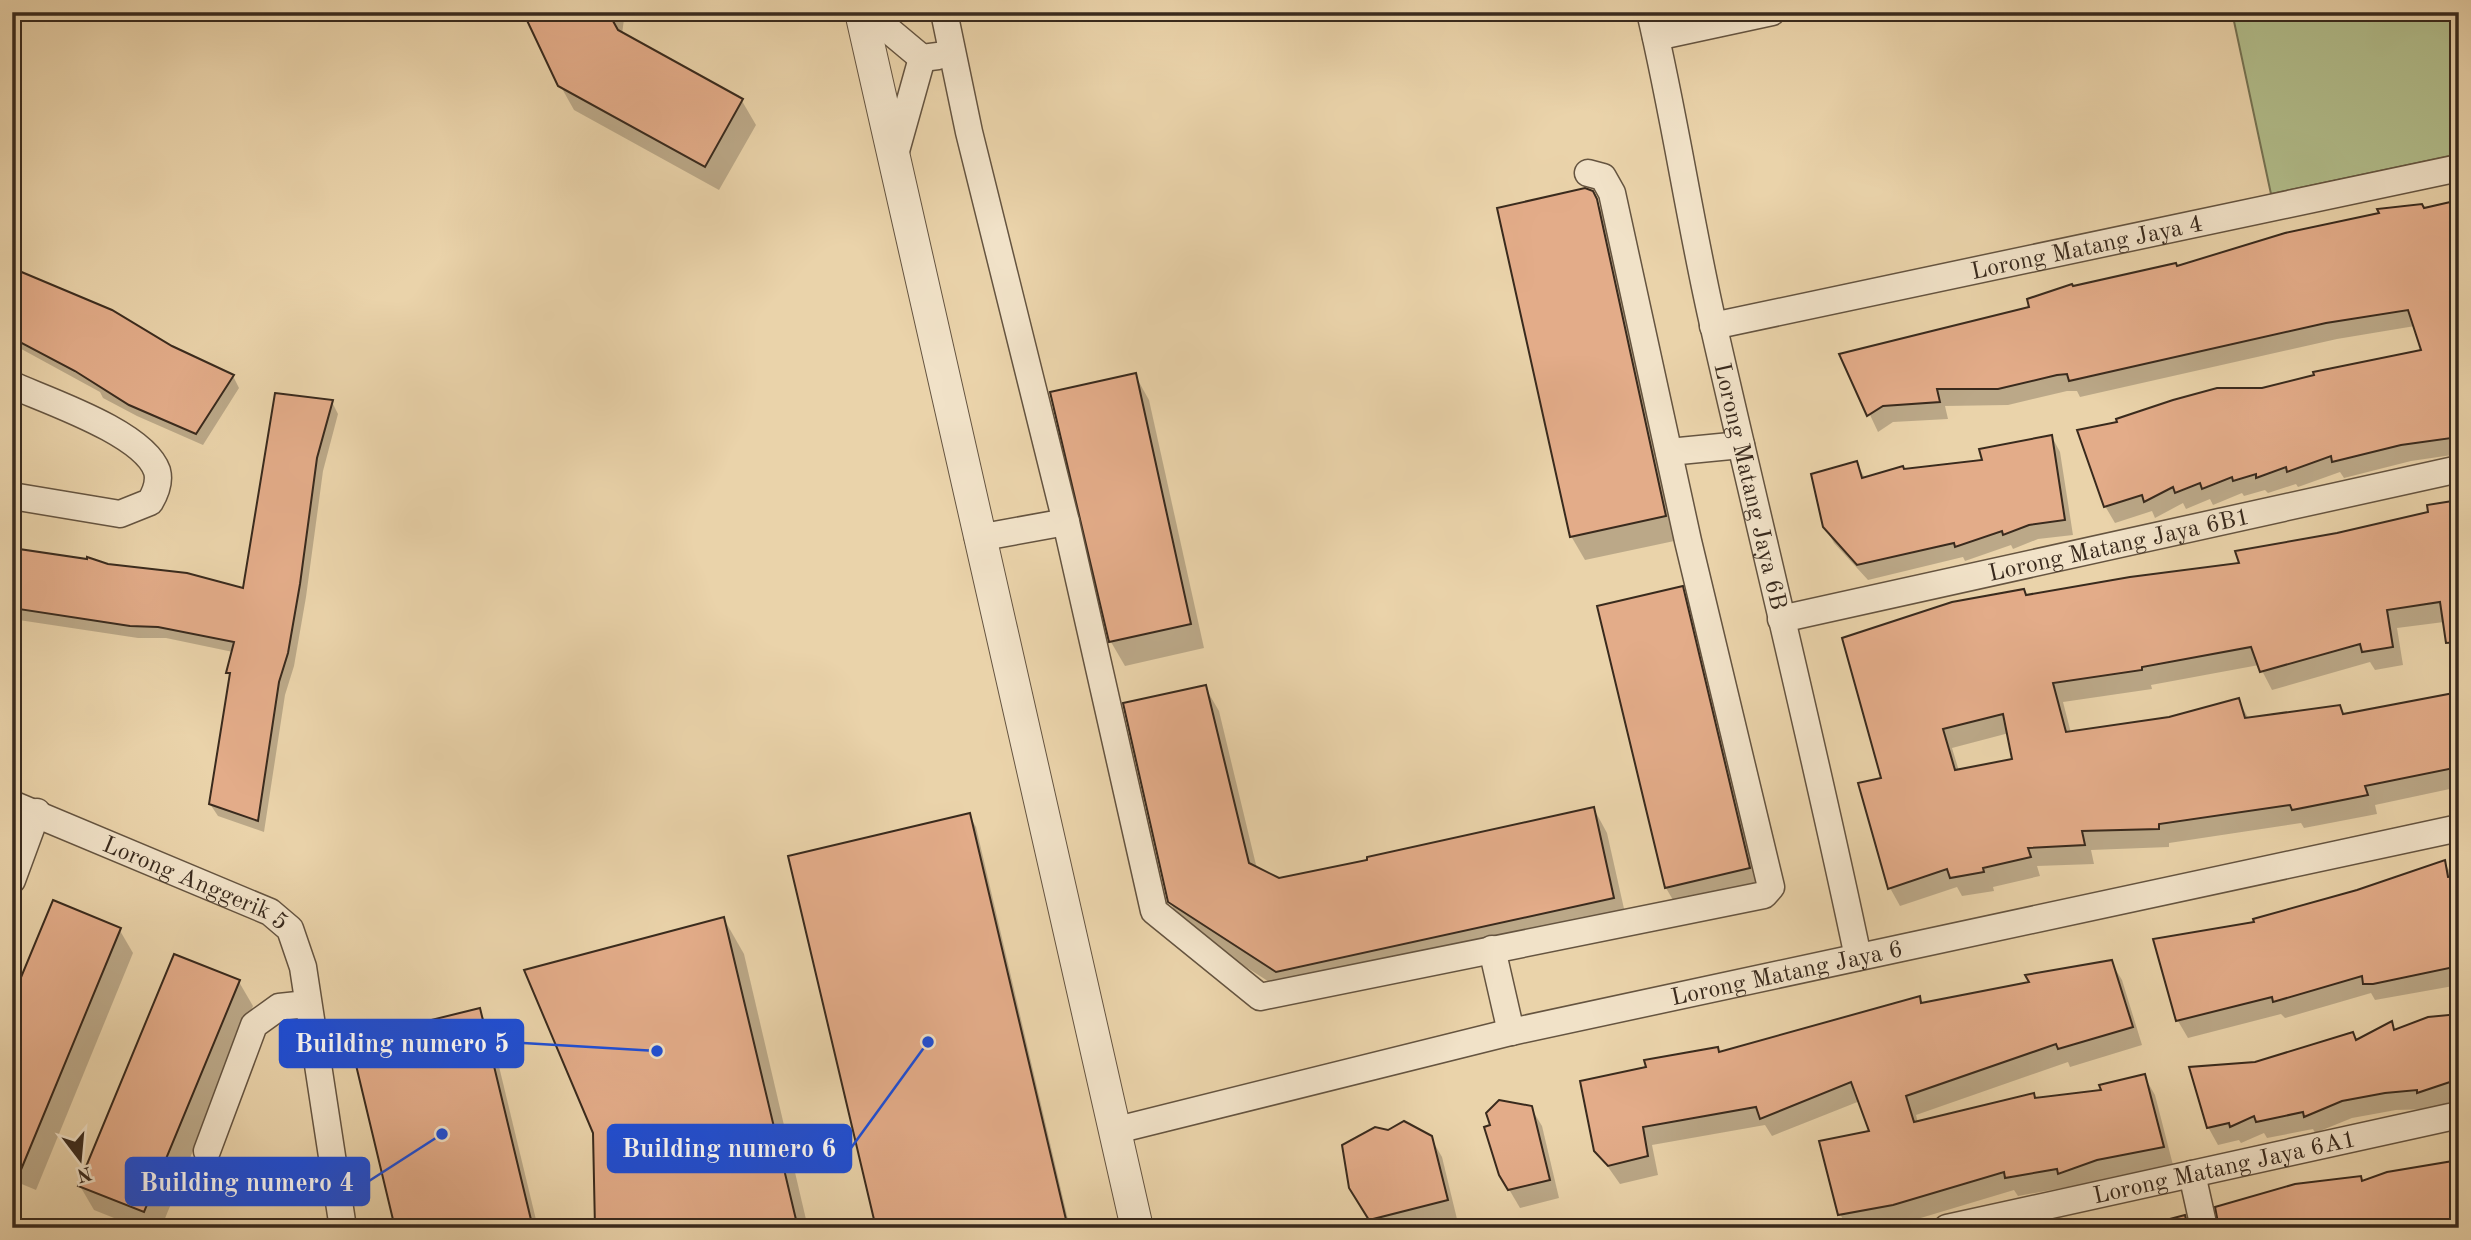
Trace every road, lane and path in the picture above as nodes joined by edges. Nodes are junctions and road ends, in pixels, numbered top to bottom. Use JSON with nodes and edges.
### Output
{"nodes":[{"id":1,"x":861,"y":12,"type":"edge"},
{"id":2,"x":867,"y":12,"type":"edge"},
{"id":3,"x":944,"y":12,"type":"edge"},
{"id":4,"x":1772,"y":12,"type":"edge"},
{"id":5,"x":1653,"y":24,"type":"edge"},
{"id":6,"x":953,"y":54,"type":"junction"},
{"id":7,"x":922,"y":58,"type":"junction"},
{"id":8,"x":894,"y":158,"type":"junction"},
{"id":9,"x":2459,"y":168,"type":"edge"},
{"id":10,"x":1588,"y":173,"type":"dead end"},
{"id":11,"x":1713,"y":326,"type":"junction"},
{"id":12,"x":12,"y":385,"type":"edge"},
{"id":13,"x":1741,"y":445,"type":"junction"},
{"id":14,"x":1669,"y":452,"type":"junction"},
{"id":15,"x":2459,"y":469,"type":"edge"},
{"id":16,"x":12,"y":496,"type":"edge"},
{"id":17,"x":1066,"y":522,"type":"junction"},
{"id":18,"x":978,"y":538,"type":"junction"},
{"id":19,"x":1781,"y":619,"type":"junction"},
{"id":20,"x":12,"y":804,"type":"edge"},
{"id":21,"x":37,"y":812,"type":"junction"},
{"id":22,"x":2459,"y":828,"type":"edge"},
{"id":23,"x":12,"y":880,"type":"edge"},
{"id":24,"x":1492,"y":949,"type":"junction"},
{"id":25,"x":1858,"y":957,"type":"junction"},
{"id":26,"x":307,"y":1004,"type":"junction"},
{"id":27,"x":1511,"y":1032,"type":"junction"},
{"id":28,"x":2459,"y":1115,"type":"edge"},
{"id":29,"x":1117,"y":1130,"type":"junction"},
{"id":30,"x":207,"y":1151,"type":"dead end"},
{"id":31,"x":2192,"y":1174,"type":"junction"},
{"id":32,"x":343,"y":1228,"type":"edge"},
{"id":33,"x":1137,"y":1228,"type":"edge"},
{"id":34,"x":1947,"y":1228,"type":"edge"},
{"id":35,"x":2204,"y":1228,"type":"edge"}],
"edges":[{"from":1,"to":8,"type":"street"},
{"from":2,"to":7,"type":"street"},
{"from":3,"to":6,"type":"street"},
{"from":4,"to":5,"type":"street"},
{"from":5,"to":11,"type":"street","name":"Lorong Matang Jaya 6B"},
{"from":6,"to":7,"type":"street"},
{"from":6,"to":17,"type":"street"},
{"from":7,"to":8,"type":"street"},
{"from":8,"to":18,"type":"street"},
{"from":9,"to":11,"type":"street","name":"Lorong Matang Jaya 4"},
{"from":10,"to":14,"type":"street"},
{"from":11,"to":13,"type":"street","name":"Lorong Matang Jaya 6B"},
{"from":12,"to":16,"type":"street"},
{"from":13,"to":14,"type":"street"},
{"from":13,"to":19,"type":"street","name":"Lorong Matang Jaya 6B"},
{"from":14,"to":24,"type":"street"},
{"from":15,"to":19,"type":"street","name":"Lorong Matang Jaya 6B1"},
{"from":17,"to":18,"type":"street"},
{"from":17,"to":24,"type":"street"},
{"from":18,"to":29,"type":"street"},
{"from":19,"to":25,"type":"street","name":"Lorong Matang Jaya 6B"},
{"from":20,"to":21,"type":"street","name":"Lorong Anggerik 5"},
{"from":21,"to":23,"type":"street"},
{"from":21,"to":26,"type":"street","name":"Lorong Anggerik 5"},
{"from":22,"to":25,"type":"street","name":"Lorong Matang Jaya 6"},
{"from":24,"to":27,"type":"street"},
{"from":25,"to":27,"type":"street","name":"Lorong Matang Jaya 6"},
{"from":26,"to":30,"type":"street"},
{"from":26,"to":32,"type":"street","name":"Lorong Anggerik 5"},
{"from":27,"to":29,"type":"street","name":"Lorong Matang Jaya 6"},
{"from":28,"to":31,"type":"street","name":"Lorong Matang Jaya 6A1"},
{"from":29,"to":33,"type":"street"},
{"from":31,"to":34,"type":"street","name":"Lorong Matang Jaya 6A1"},
{"from":31,"to":35,"type":"street"}]}
